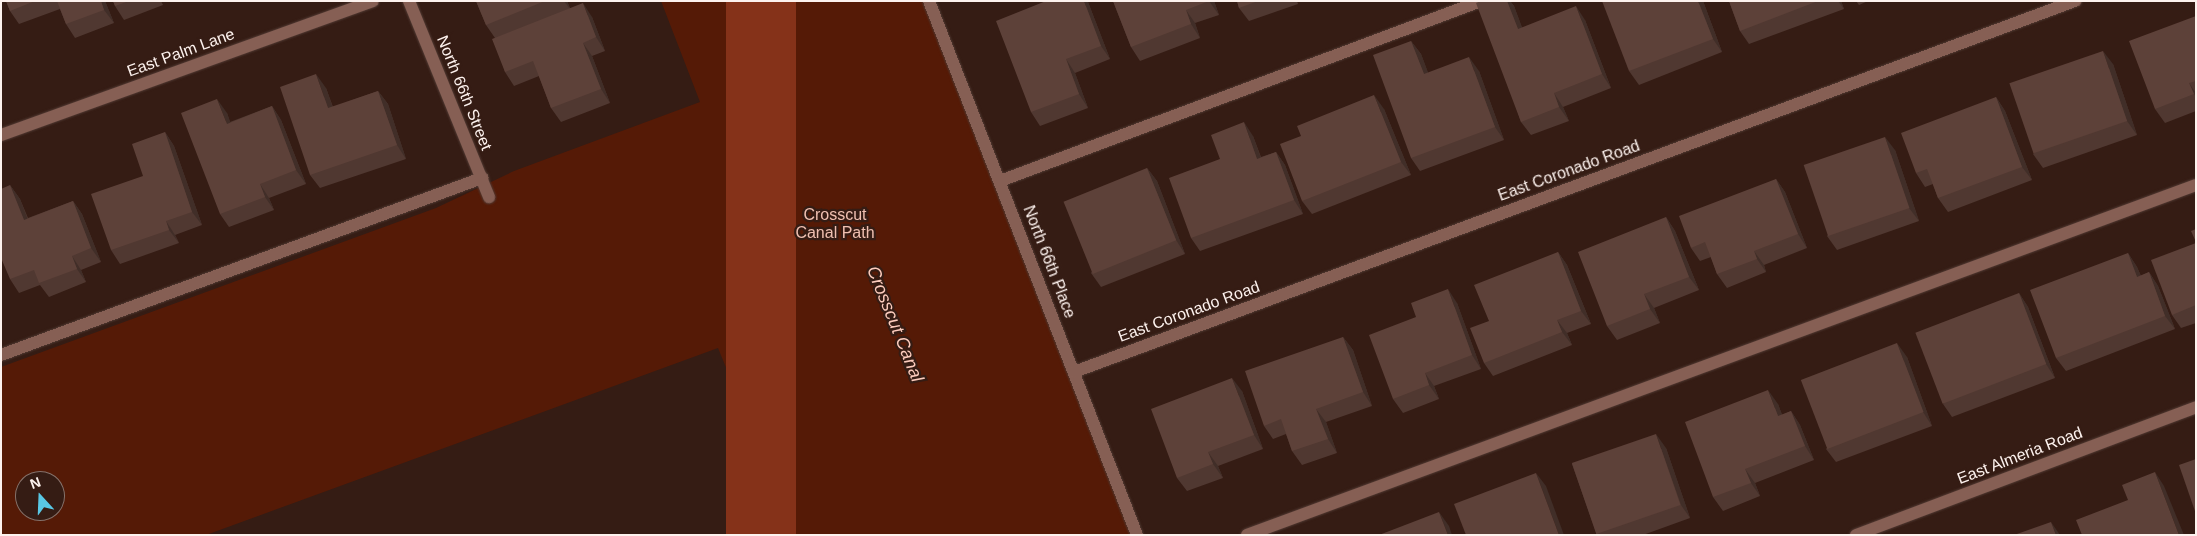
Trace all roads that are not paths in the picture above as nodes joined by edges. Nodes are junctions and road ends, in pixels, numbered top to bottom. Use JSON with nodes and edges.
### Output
{"nodes":[{"id":1,"x":373,"y":1,"type":"edge"},
{"id":2,"x":409,"y":1,"type":"edge"},
{"id":3,"x":929,"y":1,"type":"edge"},
{"id":4,"x":1481,"y":1,"type":"edge"},
{"id":5,"x":2075,"y":1,"type":"edge"},
{"id":6,"x":1,"y":135,"type":"edge"},
{"id":7,"x":482,"y":178,"type":"junction"},
{"id":8,"x":1000,"y":181,"type":"junction"},
{"id":9,"x":2196,"y":185,"type":"edge"},
{"id":10,"x":489,"y":197,"type":"dead end"},
{"id":11,"x":1,"y":355,"type":"edge"},
{"id":12,"x":1074,"y":372,"type":"junction"},
{"id":13,"x":2196,"y":407,"type":"edge"},
{"id":14,"x":1137,"y":535,"type":"edge"},
{"id":15,"x":1247,"y":535,"type":"edge"},
{"id":16,"x":1856,"y":535,"type":"edge"}],
"edges":[{"from":1,"to":6,"type":"street","name":"East Palm Lane"},
{"from":2,"to":7,"type":"street","name":"North 66th Street"},
{"from":3,"to":8,"type":"street","name":"North 66th Place"},
{"from":4,"to":8,"type":"street"},
{"from":5,"to":12,"type":"street","name":"East Coronado Road"},
{"from":7,"to":10,"type":"street","name":"North 66th Street"},
{"from":7,"to":11,"type":"street"},
{"from":8,"to":12,"type":"street","name":"North 66th Place"},
{"from":9,"to":15,"type":"street"},
{"from":12,"to":14,"type":"street","name":"North 66th Place"},
{"from":13,"to":16,"type":"street","name":"East Almeria Road"}]}
